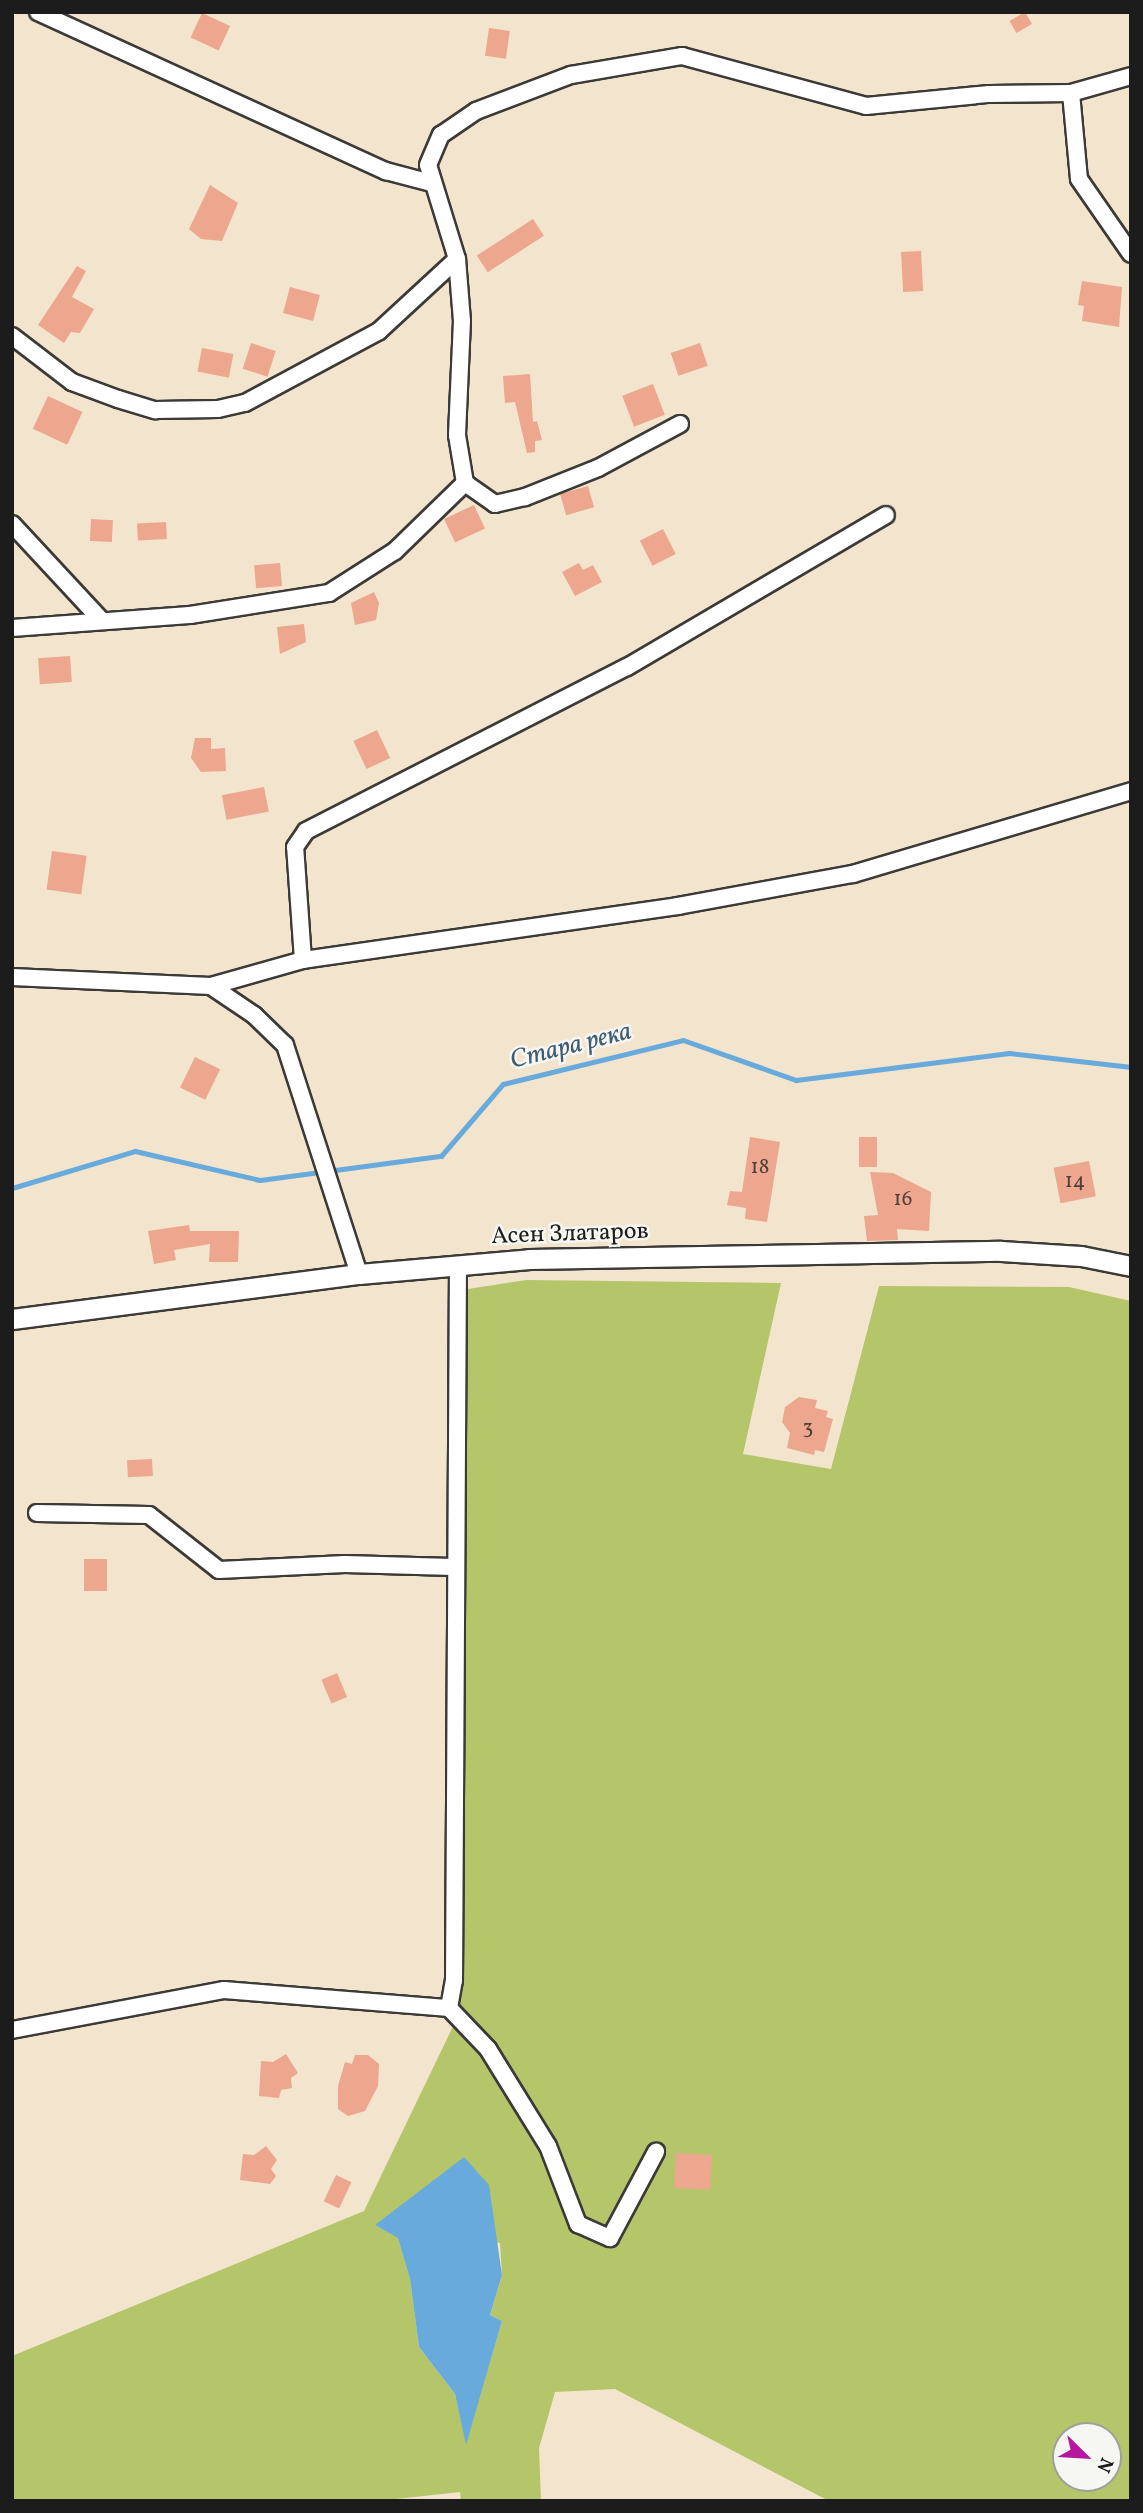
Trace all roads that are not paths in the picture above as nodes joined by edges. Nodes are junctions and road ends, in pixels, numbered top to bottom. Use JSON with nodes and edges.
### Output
{"nodes":[{"id":1,"x":38,"y":12,"type":"edge"},
{"id":2,"x":1131,"y":76,"type":"edge"},
{"id":3,"x":1071,"y":93,"type":"junction"},
{"id":4,"x":431,"y":183,"type":"junction"},
{"id":5,"x":1131,"y":254,"type":"edge"},
{"id":6,"x":457,"y":259,"type":"junction"},
{"id":7,"x":12,"y":336,"type":"edge"},
{"id":8,"x":680,"y":424,"type":"dead end"},
{"id":9,"x":465,"y":483,"type":"junction"},
{"id":10,"x":886,"y":515,"type":"dead end"},
{"id":11,"x":12,"y":524,"type":"edge"},
{"id":12,"x":102,"y":621,"type":"junction"},
{"id":13,"x":12,"y":628,"type":"edge"},
{"id":14,"x":1131,"y":790,"type":"edge"},
{"id":15,"x":303,"y":960,"type":"junction"},
{"id":16,"x":12,"y":977,"type":"edge"},
{"id":17,"x":211,"y":986,"type":"junction"},
{"id":18,"x":458,"y":1265,"type":"junction"},
{"id":19,"x":1131,"y":1266,"type":"edge"},
{"id":20,"x":359,"y":1274,"type":"junction"},
{"id":21,"x":12,"y":1319,"type":"edge"},
{"id":22,"x":37,"y":1513,"type":"dead end"},
{"id":23,"x":453,"y":1567,"type":"junction"},
{"id":24,"x":449,"y":2008,"type":"junction"},
{"id":25,"x":12,"y":2030,"type":"edge"},
{"id":26,"x":656,"y":2152,"type":"dead end"}],
"edges":[{"from":1,"to":4,"type":"street"},
{"from":2,"to":3,"type":"street"},
{"from":3,"to":4,"type":"street"},
{"from":3,"to":5,"type":"street"},
{"from":4,"to":6,"type":"street"},
{"from":6,"to":7,"type":"street"},
{"from":6,"to":9,"type":"street"},
{"from":8,"to":9,"type":"street"},
{"from":9,"to":12,"type":"street"},
{"from":10,"to":15,"type":"street"},
{"from":11,"to":12,"type":"street"},
{"from":12,"to":13,"type":"street"},
{"from":14,"to":15,"type":"street"},
{"from":15,"to":17,"type":"street"},
{"from":16,"to":17,"type":"street"},
{"from":17,"to":20,"type":"street"},
{"from":18,"to":19,"type":"street","name":"Асен Златаров"},
{"from":18,"to":20,"type":"street","name":"Асен Златаров"},
{"from":18,"to":23,"type":"street"},
{"from":20,"to":21,"type":"street","name":"Асен Златаров"},
{"from":22,"to":23,"type":"street"},
{"from":23,"to":24,"type":"street"},
{"from":24,"to":25,"type":"street"},
{"from":24,"to":26,"type":"street"}]}
